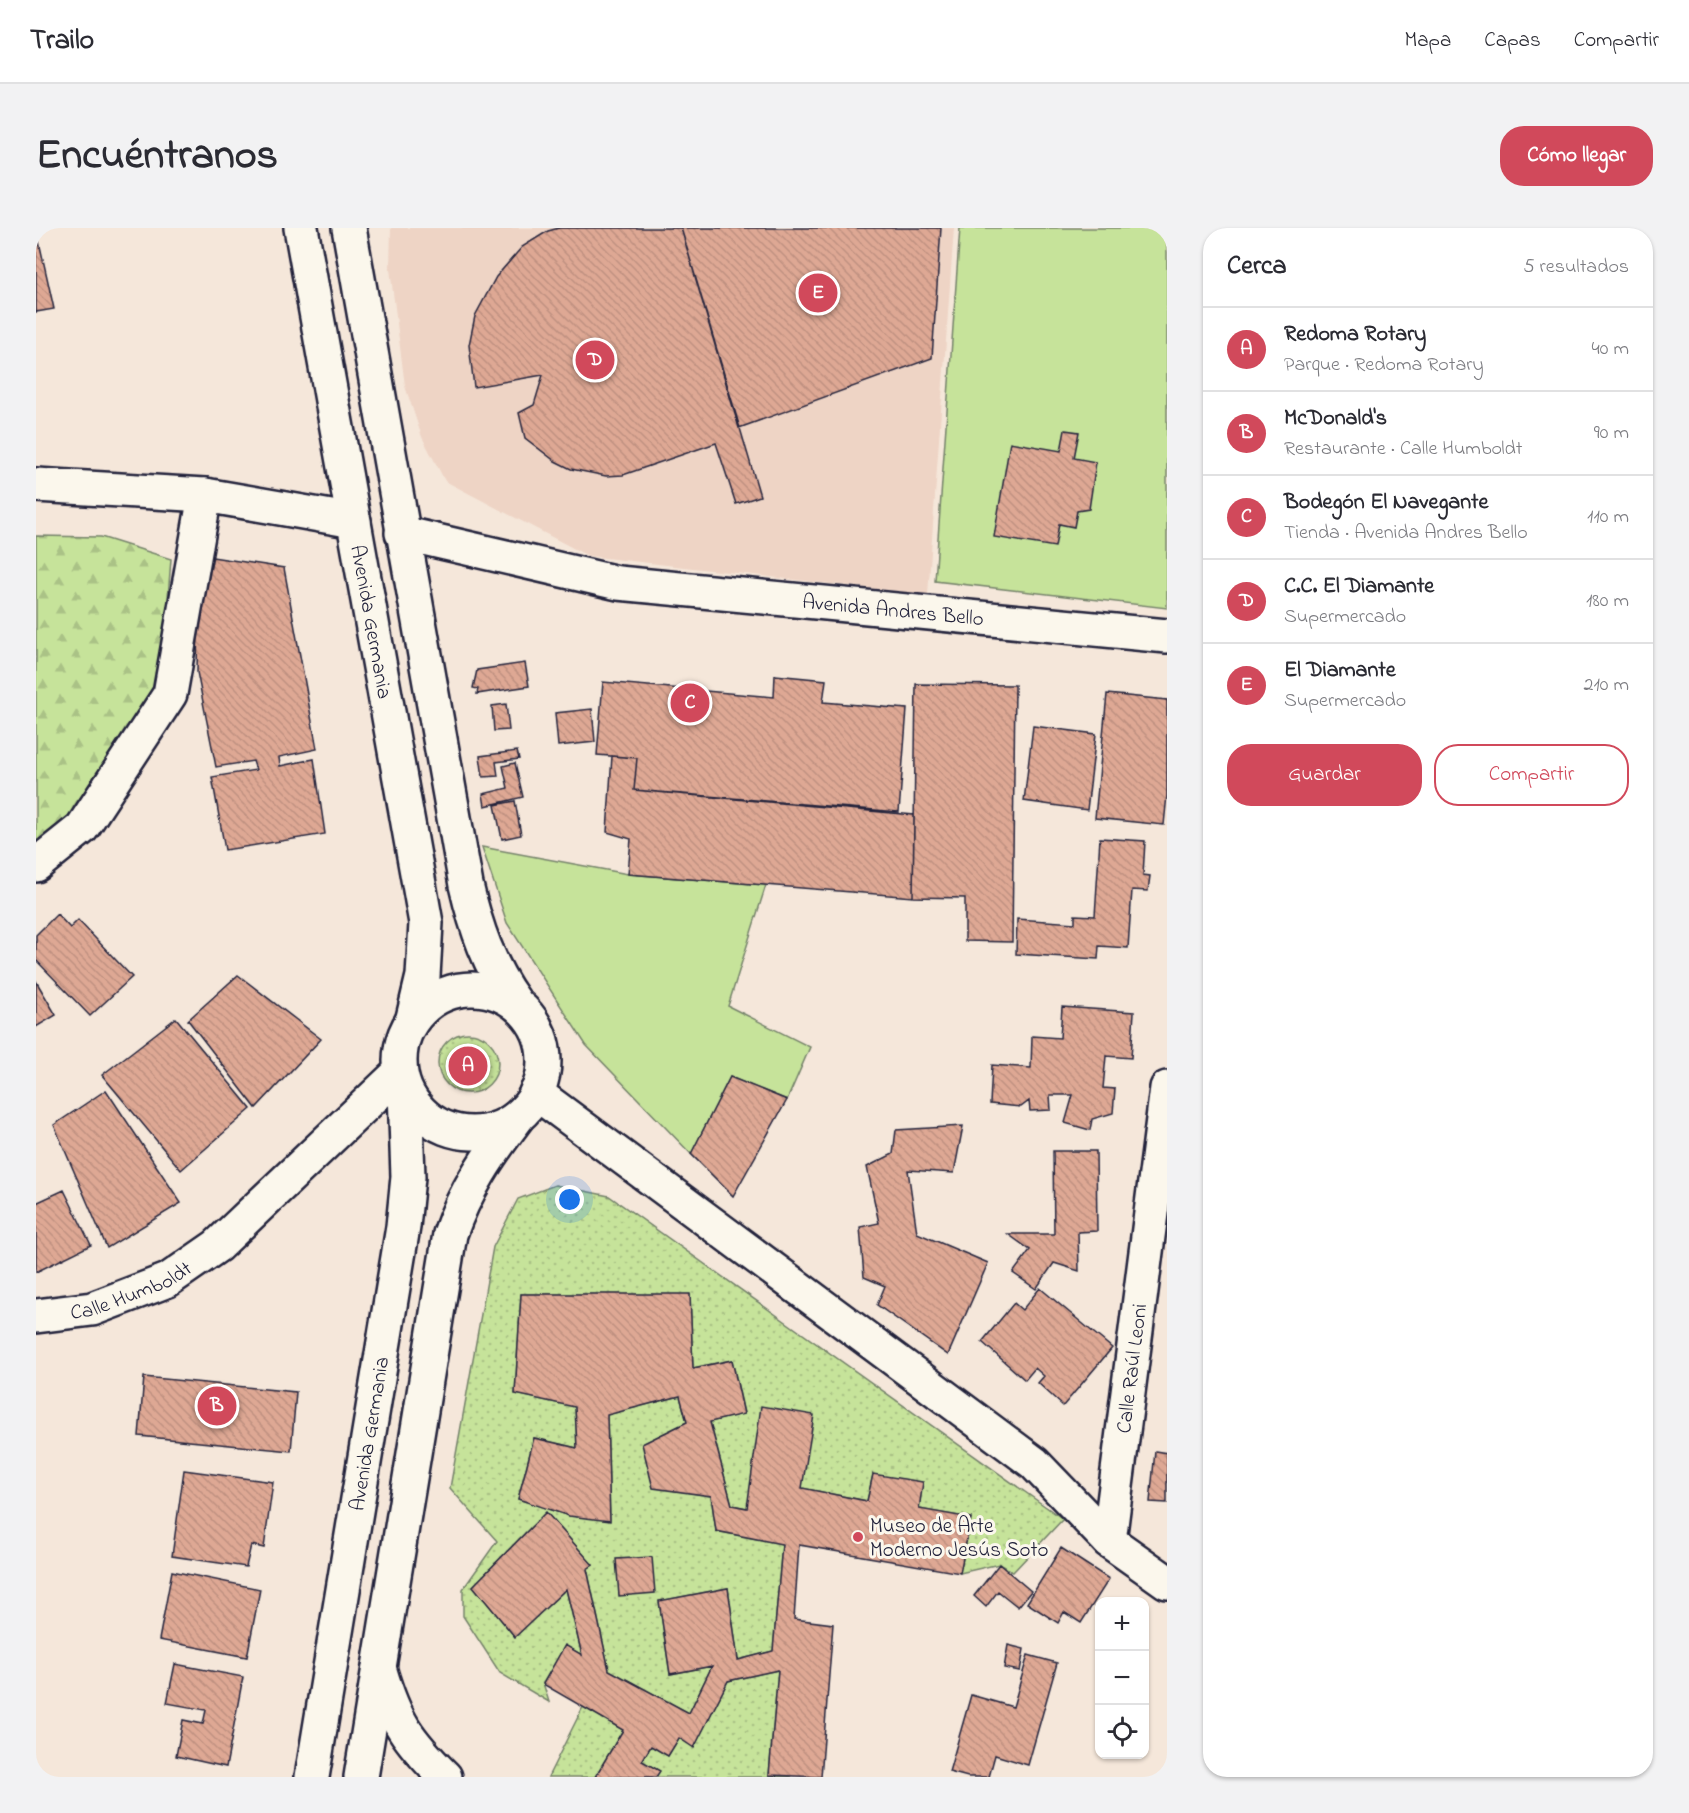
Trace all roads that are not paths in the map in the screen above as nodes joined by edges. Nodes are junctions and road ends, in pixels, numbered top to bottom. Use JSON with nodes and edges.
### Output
{"nodes":[{"id":1,"x":301,"y":228,"type":"edge"},
{"id":2,"x":349,"y":228,"type":"edge"},
{"id":3,"x":36,"y":485,"type":"edge"},
{"id":4,"x":205,"y":495,"type":"junction"},
{"id":5,"x":354,"y":521,"type":"junction"},
{"id":6,"x":402,"y":533,"type":"junction"},
{"id":7,"x":1167,"y":636,"type":"edge"},
{"id":8,"x":36,"y":865,"type":"edge"},
{"id":9,"x":515,"y":1002,"type":"junction"},
{"id":10,"x":413,"y":1018,"type":"junction"},
{"id":11,"x":403,"y":1081,"type":"junction"},
{"id":12,"x":1167,"y":1088,"type":"edge"},
{"id":13,"x":527,"y":1106,"type":"junction"},
{"id":14,"x":36,"y":1316,"type":"edge"},
{"id":15,"x":1109,"y":1541,"type":"junction"},
{"id":16,"x":1167,"y":1582,"type":"edge"},
{"id":17,"x":379,"y":1668,"type":"junction"},
{"id":18,"x":312,"y":1777,"type":"edge"},
{"id":19,"x":361,"y":1777,"type":"edge"},
{"id":20,"x":445,"y":1777,"type":"edge"}],
"edges":[{"from":1,"to":5,"type":"street","name":"Avenida Germania"},
{"from":2,"to":6,"type":"street"},
{"from":3,"to":4,"type":"street"},
{"from":4,"to":5,"type":"street"},
{"from":4,"to":8,"type":"street"},
{"from":5,"to":10,"type":"street","name":"Avenida Germania"},
{"from":6,"to":7,"type":"street","name":"Avenida Andres Bello"},
{"from":6,"to":9,"type":"street"},
{"from":9,"to":10,"type":"street"},
{"from":9,"to":13,"type":"street"},
{"from":10,"to":11,"type":"street"},
{"from":11,"to":13,"type":"street"},
{"from":11,"to":14,"type":"street","name":"Calle Humboldt"},
{"from":11,"to":18,"type":"street","name":"Avenida Germania"},
{"from":12,"to":15,"type":"street","name":"Calle Raúl Leoni"},
{"from":13,"to":15,"type":"street"},
{"from":13,"to":17,"type":"street"},
{"from":15,"to":16,"type":"street"},
{"from":17,"to":19,"type":"street"},
{"from":17,"to":20,"type":"street"}]}
